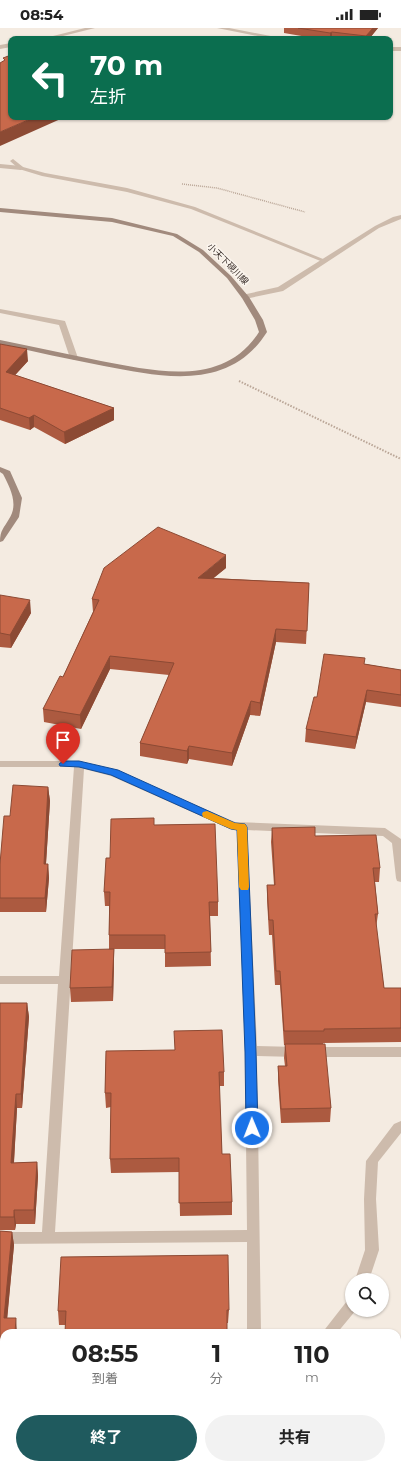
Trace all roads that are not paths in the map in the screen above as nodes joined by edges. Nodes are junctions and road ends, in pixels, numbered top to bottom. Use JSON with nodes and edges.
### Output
{"nodes":[{"id":1,"x":92,"y":28,"type":"edge"},
{"id":2,"x":220,"y":28,"type":"edge"},
{"id":3,"x":57,"y":36,"type":"edge"},
{"id":4,"x":266,"y":36,"type":"edge"},
{"id":5,"x":13,"y":161,"type":"dead end"},
{"id":6,"x":0,"y":166,"type":"edge"},
{"id":7,"x":21,"y":168,"type":"junction"},
{"id":8,"x":0,"y":210,"type":"edge"},
{"id":9,"x":401,"y":217,"type":"edge"},
{"id":10,"x":325,"y":261,"type":"junction"},
{"id":11,"x":246,"y":297,"type":"junction"},
{"id":12,"x":0,"y":311,"type":"edge"},
{"id":13,"x":0,"y":342,"type":"edge"},
{"id":14,"x":74,"y":358,"type":"junction"},
{"id":15,"x":0,"y":469,"type":"edge"},
{"id":16,"x":0,"y":539,"type":"edge"},
{"id":17,"x":0,"y":764,"type":"edge"},
{"id":18,"x":79,"y":764,"type":"junction"},
{"id":19,"x":242,"y":827,"type":"junction"},
{"id":20,"x":401,"y":878,"type":"edge"},
{"id":21,"x":0,"y":980,"type":"edge"},
{"id":22,"x":64,"y":980,"type":"junction"},
{"id":23,"x":251,"y":1052,"type":"junction"},
{"id":24,"x":401,"y":1052,"type":"edge"},
{"id":25,"x":401,"y":1126,"type":"edge"},
{"id":26,"x":254,"y":1236,"type":"junction"},
{"id":27,"x":48,"y":1237,"type":"junction"},
{"id":28,"x":0,"y":1238,"type":"edge"},
{"id":29,"x":364,"y":1273,"type":"edge"},
{"id":30,"x":345,"y":1314,"type":"edge"},
{"id":31,"x":254,"y":1329,"type":"edge"},
{"id":32,"x":332,"y":1329,"type":"edge"}],
"edges":[{"from":1,"to":3,"type":"street"},
{"from":2,"to":4,"type":"street"},
{"from":5,"to":7,"type":"street"},
{"from":6,"to":7,"type":"street"},
{"from":7,"to":10,"type":"street"},
{"from":8,"to":11,"type":"main road","name":"小天下硯川線"},
{"from":9,"to":10,"type":"street"},
{"from":10,"to":11,"type":"street"},
{"from":11,"to":14,"type":"main road","name":"小天下硯川線"},
{"from":12,"to":14,"type":"street"},
{"from":13,"to":14,"type":"main road","name":"小天下硯川線"},
{"from":15,"to":16,"type":"main road"},
{"from":17,"to":18,"type":"street"},
{"from":18,"to":19,"type":"street"},
{"from":18,"to":22,"type":"street"},
{"from":19,"to":20,"type":"street"},
{"from":19,"to":23,"type":"street"},
{"from":21,"to":22,"type":"street"},
{"from":22,"to":27,"type":"street"},
{"from":23,"to":24,"type":"street"},
{"from":23,"to":26,"type":"street"},
{"from":25,"to":29,"type":"street"},
{"from":26,"to":27,"type":"street"},
{"from":26,"to":31,"type":"street"},
{"from":27,"to":28,"type":"street"},
{"from":30,"to":32,"type":"street"}]}
